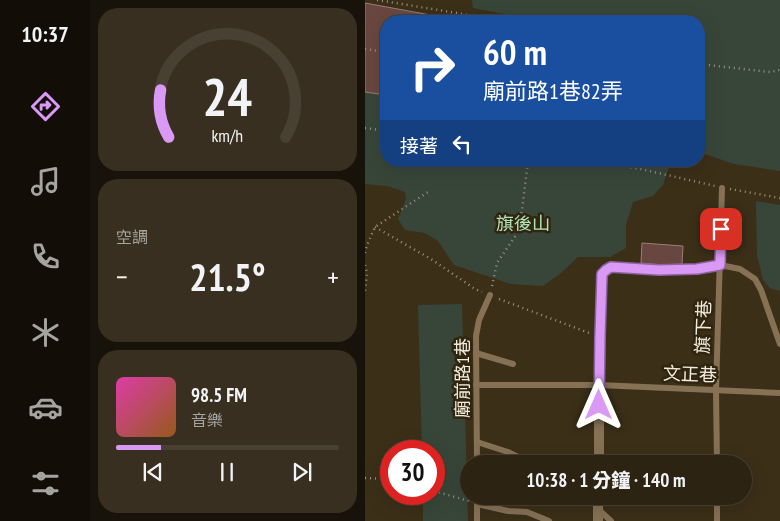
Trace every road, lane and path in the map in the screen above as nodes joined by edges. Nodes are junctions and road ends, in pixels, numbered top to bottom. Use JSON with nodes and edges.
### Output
{"nodes":[{"id":1,"x":377,"y":0,"type":"edge"},
{"id":2,"x":469,"y":15,"type":"edge"},
{"id":3,"x":365,"y":49,"type":"edge"},
{"id":4,"x":380,"y":51,"type":"edge"},
{"id":5,"x":705,"y":65,"type":"edge"},
{"id":6,"x":780,"y":70,"type":"edge"},
{"id":7,"x":365,"y":128,"type":"edge"},
{"id":8,"x":380,"y":130,"type":"edge"},
{"id":9,"x":527,"y":167,"type":"edge"},
{"id":10,"x":628,"y":167,"type":"edge"},
{"id":11,"x":722,"y":188,"type":"junction"},
{"id":12,"x":431,"y":190,"type":"dead end"},
{"id":13,"x":780,"y":198,"type":"edge"},
{"id":14,"x":375,"y":227,"type":"junction"},
{"id":15,"x":365,"y":253,"type":"edge"},
{"id":16,"x":365,"y":265,"type":"edge"},
{"id":17,"x":720,"y":265,"type":"junction"},
{"id":18,"x":366,"y":274,"type":"edge"},
{"id":19,"x":365,"y":291,"type":"edge"},
{"id":20,"x":490,"y":295,"type":"junction"},
{"id":21,"x":600,"y":336,"type":"junction"},
{"id":22,"x":780,"y":344,"type":"edge"},
{"id":23,"x":476,"y":352,"type":"junction"},
{"id":24,"x":513,"y":364,"type":"dead end"},
{"id":25,"x":476,"y":385,"type":"junction"},
{"id":26,"x":599,"y":385,"type":"junction"},
{"id":27,"x":716,"y":390,"type":"junction"},
{"id":28,"x":780,"y":393,"type":"edge"},
{"id":29,"x":477,"y":442,"type":"junction"},
{"id":30,"x":477,"y":455,"type":"edge"},
{"id":31,"x":514,"y":455,"type":"edge"},
{"id":32,"x":599,"y":455,"type":"edge"},
{"id":33,"x":717,"y":455,"type":"edge"},
{"id":34,"x":365,"y":478,"type":"edge"},
{"id":35,"x":380,"y":479,"type":"edge"},
{"id":36,"x":445,"y":494,"type":"edge"},
{"id":37,"x":460,"y":499,"type":"edge"},
{"id":38,"x":477,"y":505,"type":"edge"},
{"id":39,"x":481,"y":505,"type":"edge"},
{"id":40,"x":598,"y":505,"type":"edge"},
{"id":41,"x":717,"y":505,"type":"edge"},
{"id":42,"x":598,"y":509,"type":"junction"},
{"id":43,"x":477,"y":521,"type":"edge"},
{"id":44,"x":549,"y":521,"type":"edge"},
{"id":45,"x":598,"y":521,"type":"edge"},
{"id":46,"x":611,"y":521,"type":"edge"},
{"id":47,"x":717,"y":521,"type":"edge"}],
"edges":[{"from":1,"to":2,"type":"path"},
{"from":3,"to":4,"type":"path"},
{"from":5,"to":6,"type":"path"},
{"from":7,"to":8,"type":"path"},
{"from":9,"to":20,"type":"path"},
{"from":10,"to":11,"type":"path"},
{"from":11,"to":13,"type":"path"},
{"from":11,"to":17,"type":"lane","name":"旗下巷"},
{"from":12,"to":14,"type":"path"},
{"from":14,"to":15,"type":"path"},
{"from":14,"to":20,"type":"path"},
{"from":16,"to":18,"type":"path"},
{"from":17,"to":21,"type":"lane"},
{"from":17,"to":22,"type":"lane"},
{"from":17,"to":27,"type":"lane","name":"旗下巷"},
{"from":18,"to":19,"type":"path"},
{"from":20,"to":21,"type":"path"},
{"from":20,"to":23,"type":"lane","name":"廟前路1巷"},
{"from":21,"to":26,"type":"lane"},
{"from":23,"to":24,"type":"lane"},
{"from":23,"to":25,"type":"lane","name":"廟前路1巷"},
{"from":25,"to":26,"type":"lane","name":"文正巷"},
{"from":25,"to":29,"type":"lane","name":"廟前路1巷"},
{"from":26,"to":27,"type":"lane","name":"文正巷"},
{"from":26,"to":32,"type":"street"},
{"from":27,"to":28,"type":"lane","name":"文正巷"},
{"from":27,"to":33,"type":"lane","name":"旗下巷"},
{"from":29,"to":30,"type":"lane","name":"廟前路1巷"},
{"from":29,"to":31,"type":"lane"},
{"from":34,"to":35,"type":"path"},
{"from":36,"to":37,"type":"path"},
{"from":38,"to":43,"type":"lane"},
{"from":39,"to":44,"type":"lane"},
{"from":40,"to":42,"type":"street"},
{"from":41,"to":47,"type":"lane"},
{"from":42,"to":45,"type":"street"},
{"from":42,"to":46,"type":"lane"}]}
